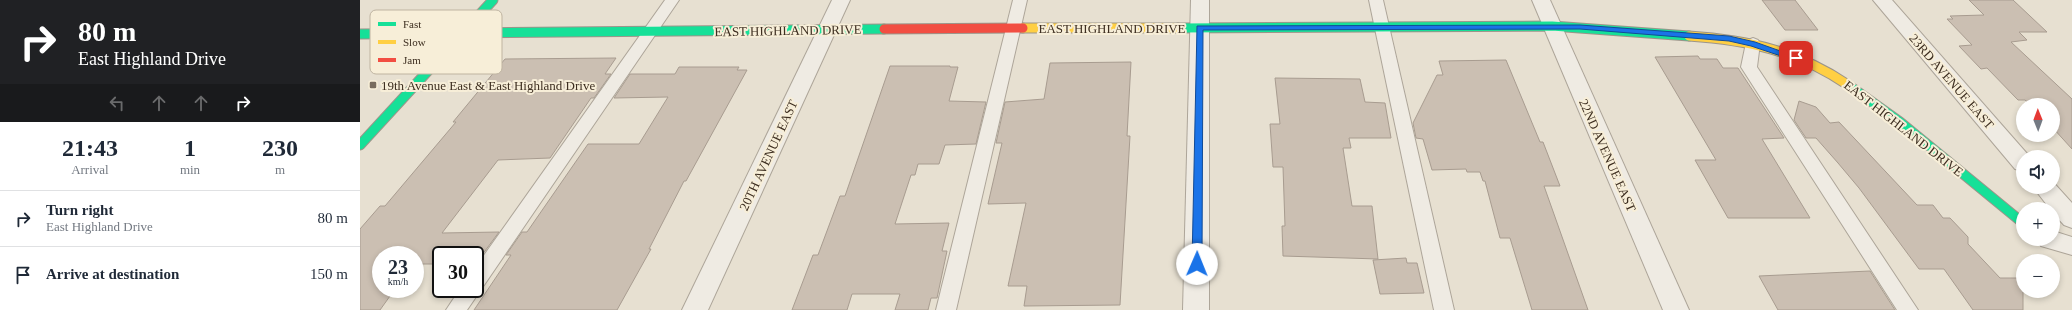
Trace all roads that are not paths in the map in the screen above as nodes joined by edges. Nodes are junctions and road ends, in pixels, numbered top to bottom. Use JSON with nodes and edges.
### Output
{"nodes":[{"id":1,"x":493,"y":0,"type":"edge"},
{"id":2,"x":672,"y":0,"type":"edge"},
{"id":3,"x":841,"y":0,"type":"edge"},
{"id":4,"x":1020,"y":0,"type":"edge"},
{"id":5,"x":1200,"y":0,"type":"edge"},
{"id":6,"x":1376,"y":0,"type":"edge"},
{"id":7,"x":1541,"y":0,"type":"edge"},
{"id":8,"x":1882,"y":0,"type":"edge"},
{"id":9,"x":484,"y":10,"type":"edge"},
{"id":10,"x":1552,"y":26,"type":"junction"},
{"id":11,"x":1381,"y":27,"type":"junction"},
{"id":12,"x":1013,"y":28,"type":"junction"},
{"id":13,"x":1200,"y":28,"type":"junction"},
{"id":14,"x":826,"y":30,"type":"junction"},
{"id":15,"x":650,"y":31,"type":"junction"},
{"id":16,"x":502,"y":33,"type":"edge"},
{"id":17,"x":360,"y":34,"type":"edge"},
{"id":18,"x":370,"y":34,"type":"edge"},
{"id":19,"x":1752,"y":43,"type":"junction"},
{"id":20,"x":425,"y":74,"type":"edge"},
{"id":21,"x":360,"y":145,"type":"edge"},
{"id":22,"x":2016,"y":155,"type":"edge"},
{"id":23,"x":2050,"y":194,"type":"edge"},
{"id":24,"x":2016,"y":217,"type":"edge"},
{"id":25,"x":2072,"y":220,"type":"edge"},
{"id":26,"x":2060,"y":242,"type":"edge"},
{"id":27,"x":2072,"y":246,"type":"edge"},
{"id":28,"x":484,"y":270,"type":"edge"},
{"id":29,"x":465,"y":298,"type":"edge"},
{"id":30,"x":456,"y":310,"type":"edge"},
{"id":31,"x":695,"y":310,"type":"edge"},
{"id":32,"x":946,"y":310,"type":"edge"},
{"id":33,"x":1196,"y":310,"type":"edge"},
{"id":34,"x":1444,"y":310,"type":"edge"},
{"id":35,"x":1676,"y":310,"type":"edge"},
{"id":36,"x":1908,"y":310,"type":"edge"}],
"edges":[{"from":1,"to":9,"type":"street"},
{"from":2,"to":15,"type":"lane"},
{"from":3,"to":14,"type":"street","name":"20TH AVENUE EAST"},
{"from":4,"to":12,"type":"lane"},
{"from":5,"to":13,"type":"street"},
{"from":6,"to":11,"type":"lane"},
{"from":7,"to":10,"type":"street","name":"22ND AVENUE EAST"},
{"from":8,"to":22,"type":"street","name":"23RD AVENUE EAST"},
{"from":10,"to":11,"type":"street","name":"EAST HIGHLAND DRIVE"},
{"from":10,"to":19,"type":"street","name":"EAST HIGHLAND DRIVE"},
{"from":10,"to":35,"type":"street","name":"22ND AVENUE EAST"},
{"from":11,"to":13,"type":"street","name":"EAST HIGHLAND DRIVE"},
{"from":11,"to":34,"type":"lane"},
{"from":12,"to":13,"type":"street","name":"EAST HIGHLAND DRIVE"},
{"from":12,"to":14,"type":"street","name":"EAST HIGHLAND DRIVE"},
{"from":12,"to":32,"type":"lane"},
{"from":13,"to":33,"type":"street"},
{"from":14,"to":15,"type":"street","name":"EAST HIGHLAND DRIVE"},
{"from":14,"to":31,"type":"street","name":"20TH AVENUE EAST"},
{"from":15,"to":16,"type":"street","name":"EAST HIGHLAND DRIVE"},
{"from":15,"to":28,"type":"lane"},
{"from":17,"to":18,"type":"street","name":"EAST HIGHLAND DRIVE"},
{"from":19,"to":24,"type":"street","name":"EAST HIGHLAND DRIVE"},
{"from":19,"to":36,"type":"lane"},
{"from":20,"to":21,"type":"street"},
{"from":23,"to":25,"type":"street"},
{"from":26,"to":27,"type":"street"},
{"from":29,"to":30,"type":"lane"}]}
